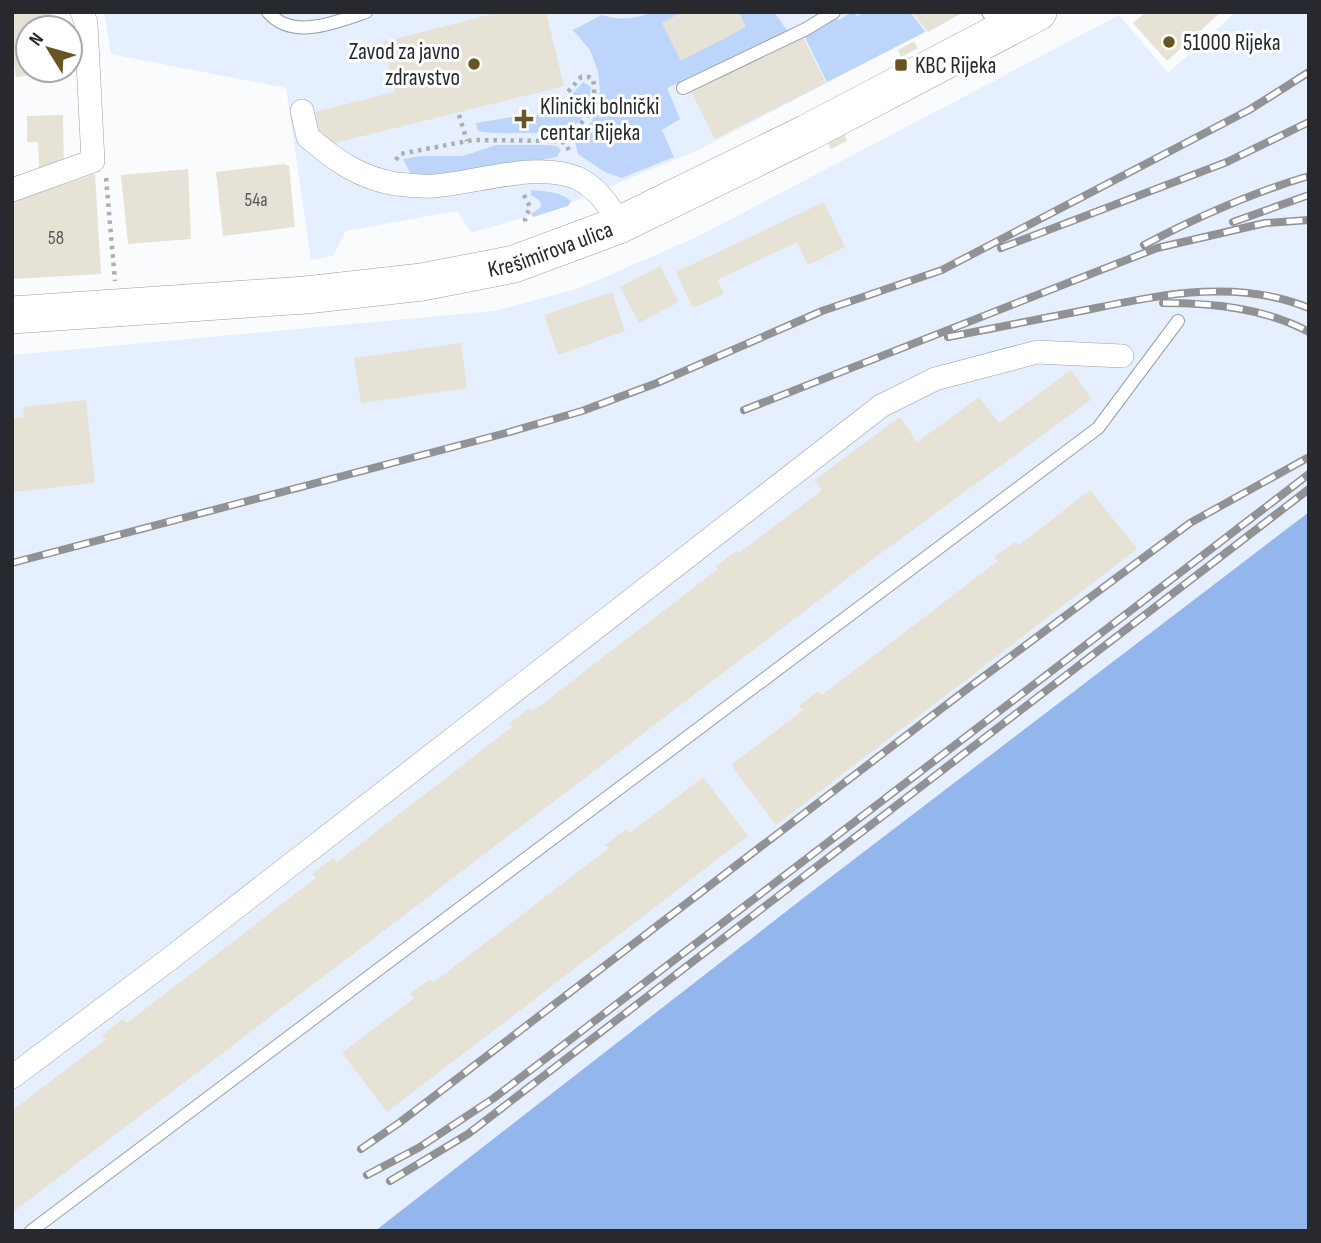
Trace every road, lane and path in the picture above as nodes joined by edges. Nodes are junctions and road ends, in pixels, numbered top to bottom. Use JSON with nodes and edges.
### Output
{"nodes":[{"id":1,"x":82,"y":12,"type":"edge"},
{"id":2,"x":268,"y":12,"type":"edge"},
{"id":3,"x":366,"y":12,"type":"edge"},
{"id":4,"x":834,"y":12,"type":"edge"},
{"id":5,"x":1038,"y":12,"type":"edge"},
{"id":6,"x":995,"y":23,"type":"edge"},
{"id":7,"x":683,"y":89,"type":"dead end"},
{"id":8,"x":567,"y":93,"type":"dead end"},
{"id":9,"x":302,"y":111,"type":"dead end"},
{"id":10,"x":459,"y":115,"type":"dead end"},
{"id":11,"x":467,"y":141,"type":"junction"},
{"id":12,"x":564,"y":142,"type":"junction"},
{"id":13,"x":93,"y":161,"type":"junction"},
{"id":14,"x":397,"y":163,"type":"dead end"},
{"id":15,"x":575,"y":164,"type":"dead end"},
{"id":16,"x":12,"y":190,"type":"edge"},
{"id":17,"x":520,"y":191,"type":"dead end"},
{"id":18,"x":527,"y":223,"type":"dead end"},
{"id":19,"x":619,"y":225,"type":"junction"},
{"id":20,"x":115,"y":282,"type":"dead end"},
{"id":21,"x":12,"y":315,"type":"edge"},
{"id":22,"x":1178,"y":321,"type":"dead end"},
{"id":23,"x":1122,"y":356,"type":"dead end"},
{"id":24,"x":12,"y":1077,"type":"edge"},
{"id":25,"x":31,"y":1231,"type":"edge"}],
"edges":[{"from":1,"to":13,"type":"street"},
{"from":2,"to":3,"type":"lane"},
{"from":4,"to":7,"type":"lane"},
{"from":5,"to":6,"type":"main road","name":"Krešimirova ulica"},
{"from":6,"to":19,"type":"main road","name":"Krešimirova ulica"},
{"from":8,"to":12,"type":"path"},
{"from":9,"to":19,"type":"street"},
{"from":10,"to":11,"type":"path"},
{"from":11,"to":12,"type":"path"},
{"from":11,"to":14,"type":"path"},
{"from":12,"to":15,"type":"path"},
{"from":13,"to":16,"type":"street"},
{"from":13,"to":20,"type":"path"},
{"from":17,"to":18,"type":"path"},
{"from":19,"to":21,"type":"main road","name":"Krešimirova ulica"},
{"from":22,"to":25,"type":"lane"},
{"from":23,"to":24,"type":"street"}]}
